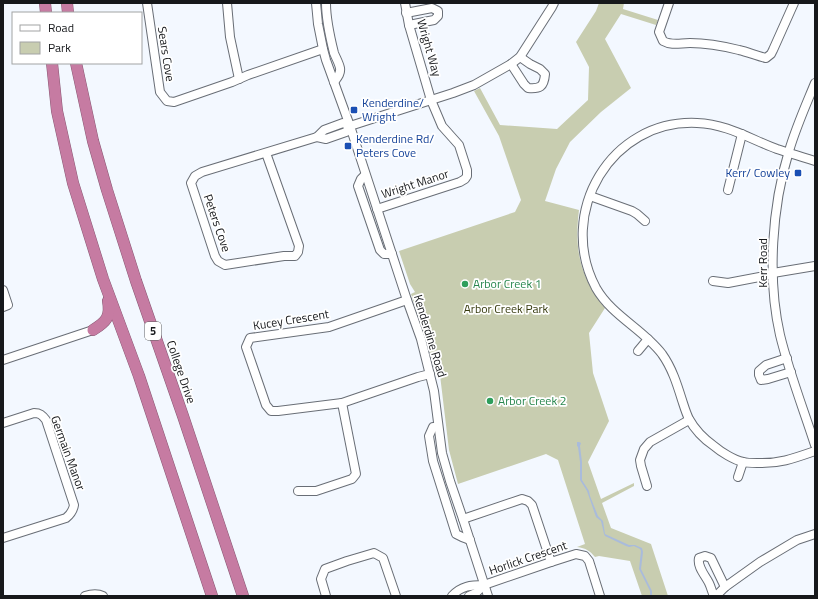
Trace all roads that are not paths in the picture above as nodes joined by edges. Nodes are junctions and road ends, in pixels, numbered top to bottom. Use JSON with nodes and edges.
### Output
{"nodes":[{"id":1,"x":147,"y":3,"type":"edge"},
{"id":2,"x":227,"y":3,"type":"edge"},
{"id":3,"x":316,"y":3,"type":"edge"},
{"id":4,"x":326,"y":3,"type":"edge"},
{"id":5,"x":405,"y":3,"type":"edge"},
{"id":6,"x":554,"y":3,"type":"edge"},
{"id":7,"x":669,"y":3,"type":"edge"},
{"id":8,"x":794,"y":3,"type":"edge"},
{"id":9,"x":406,"y":13,"type":"junction"},
{"id":10,"x":409,"y":25,"type":"junction"},
{"id":11,"x":323,"y":49,"type":"junction"},
{"id":12,"x":520,"y":57,"type":"junction"},
{"id":13,"x":52,"y":64,"type":"edge"},
{"id":14,"x":76,"y":64,"type":"edge"},
{"id":15,"x":511,"y":64,"type":"junction"},
{"id":16,"x":239,"y":78,"type":"junction"},
{"id":17,"x":334,"y":82,"type":"junction"},
{"id":18,"x":815,"y":83,"type":"edge"},
{"id":19,"x":431,"y":100,"type":"junction"},
{"id":20,"x":350,"y":126,"type":"junction"},
{"id":21,"x":742,"y":134,"type":"junction"},
{"id":22,"x":788,"y":152,"type":"junction"},
{"id":23,"x":266,"y":153,"type":"junction"},
{"id":24,"x":815,"y":161,"type":"edge"},
{"id":25,"x":365,"y":175,"type":"junction"},
{"id":26,"x":728,"y":190,"type":"dead end"},
{"id":27,"x":590,"y":196,"type":"junction"},
{"id":28,"x":377,"y":209,"type":"junction"},
{"id":29,"x":645,"y":220,"type":"dead end"},
{"id":30,"x":392,"y":254,"type":"junction"},
{"id":31,"x":815,"y":266,"type":"edge"},
{"id":32,"x":773,"y":273,"type":"junction"},
{"id":33,"x":104,"y":279,"type":"junction"},
{"id":34,"x":713,"y":280,"type":"dead end"},
{"id":35,"x":3,"y":290,"type":"edge"},
{"id":36,"x":407,"y":300,"type":"junction"},
{"id":37,"x":3,"y":307,"type":"edge"},
{"id":38,"x":93,"y":330,"type":"joint"},
{"id":39,"x":648,"y":339,"type":"junction"},
{"id":40,"x":638,"y":350,"type":"dead end"},
{"id":41,"x":787,"y":358,"type":"junction"},
{"id":42,"x":3,"y":360,"type":"edge"},
{"id":43,"x":791,"y":372,"type":"junction"},
{"id":44,"x":430,"y":374,"type":"junction"},
{"id":45,"x":342,"y":403,"type":"junction"},
{"id":46,"x":689,"y":420,"type":"junction"},
{"id":47,"x":3,"y":423,"type":"edge"},
{"id":48,"x":438,"y":427,"type":"junction"},
{"id":49,"x":815,"y":445,"type":"edge"},
{"id":50,"x":815,"y":451,"type":"edge"},
{"id":51,"x":743,"y":462,"type":"junction"},
{"id":52,"x":738,"y":477,"type":"dead end"},
{"id":53,"x":647,"y":486,"type":"dead end"},
{"id":54,"x":298,"y":491,"type":"dead end"},
{"id":55,"x":463,"y":519,"type":"junction"},
{"id":56,"x":815,"y":534,"type":"edge"},
{"id":57,"x":3,"y":538,"type":"edge"},
{"id":58,"x":470,"y":540,"type":"junction"},
{"id":59,"x":551,"y":562,"type":"junction"},
{"id":60,"x":484,"y":586,"type":"junction"},
{"id":61,"x":725,"y":587,"type":"junction"},
{"id":62,"x":85,"y":596,"type":"edge"},
{"id":63,"x":103,"y":596,"type":"edge"},
{"id":64,"x":212,"y":596,"type":"edge"},
{"id":65,"x":243,"y":596,"type":"edge"},
{"id":66,"x":326,"y":596,"type":"edge"},
{"id":67,"x":396,"y":596,"type":"edge"},
{"id":68,"x":452,"y":596,"type":"edge"},
{"id":69,"x":469,"y":596,"type":"edge"},
{"id":70,"x":488,"y":596,"type":"edge"},
{"id":71,"x":600,"y":596,"type":"edge"},
{"id":72,"x":715,"y":596,"type":"edge"}],
"edges":[{"from":1,"to":16,"type":"street","name":"Sears Cove"},
{"from":2,"to":16,"type":"street"},
{"from":3,"to":11,"type":"street","name":"Kenderdine Road"},
{"from":4,"to":17,"type":"street"},
{"from":5,"to":9,"type":"street","name":"Wright Way"},
{"from":6,"to":12,"type":"street","name":"Peters Cove"},
{"from":7,"to":8,"type":"street"},
{"from":9,"to":10,"type":"street","name":"Wright Way"},
{"from":9,"to":10,"type":"street"},
{"from":10,"to":19,"type":"street","name":"Wright Way"},
{"from":11,"to":16,"type":"street","name":"Sears Cove"},
{"from":11,"to":17,"type":"street","name":"Kenderdine Road"},
{"from":12,"to":15,"type":"street","name":"Peters Cove"},
{"from":12,"to":15,"type":"street"},
{"from":13,"to":33,"type":"highway"},
{"from":14,"to":65,"type":"highway","name":"College Drive","number":"5"},
{"from":15,"to":19,"type":"street","name":"Peters Cove"},
{"from":17,"to":20,"type":"street","name":"Kenderdine Road"},
{"from":18,"to":22,"type":"street","name":"Kerr Road"},
{"from":19,"to":20,"type":"street","name":"Peters Cove"},
{"from":19,"to":28,"type":"street","name":"Wright Manor"},
{"from":20,"to":23,"type":"street","name":"Peters Cove"},
{"from":20,"to":25,"type":"street","name":"Kenderdine Road"},
{"from":21,"to":22,"type":"street"},
{"from":21,"to":26,"type":"street"},
{"from":21,"to":27,"type":"street"},
{"from":22,"to":24,"type":"street"},
{"from":22,"to":32,"type":"street","name":"Kerr Road"},
{"from":23,"to":23,"type":"street","name":"Peters Cove"},
{"from":25,"to":28,"type":"street","name":"Kenderdine Road"},
{"from":25,"to":30,"type":"street"},
{"from":27,"to":29,"type":"street"},
{"from":27,"to":39,"type":"street"},
{"from":28,"to":30,"type":"street","name":"Kenderdine Road"},
{"from":30,"to":36,"type":"street","name":"Kenderdine Road"},
{"from":31,"to":32,"type":"street"},
{"from":32,"to":34,"type":"street"},
{"from":32,"to":41,"type":"street","name":"Kerr Road"},
{"from":33,"to":38,"type":"highway"},
{"from":33,"to":64,"type":"highway"},
{"from":35,"to":37,"type":"street"},
{"from":36,"to":44,"type":"street","name":"Kenderdine Road"},
{"from":36,"to":45,"type":"street","name":"Kucey Crescent"},
{"from":38,"to":42,"type":"street"},
{"from":39,"to":40,"type":"street"},
{"from":39,"to":46,"type":"street"},
{"from":41,"to":43,"type":"street","name":"Kerr Road"},
{"from":41,"to":43,"type":"street"},
{"from":43,"to":49,"type":"street","name":"Kerr Road"},
{"from":44,"to":45,"type":"street","name":"Kucey Crescent"},
{"from":44,"to":48,"type":"street","name":"Kenderdine Road"},
{"from":45,"to":54,"type":"street"},
{"from":46,"to":51,"type":"street"},
{"from":46,"to":53,"type":"street"},
{"from":47,"to":57,"type":"street","name":"Germain Manor"},
{"from":48,"to":55,"type":"street","name":"Kenderdine Road"},
{"from":48,"to":58,"type":"street"},
{"from":50,"to":51,"type":"street"},
{"from":51,"to":52,"type":"street"},
{"from":55,"to":58,"type":"street","name":"Kenderdine Road"},
{"from":55,"to":59,"type":"street"},
{"from":56,"to":61,"type":"street"},
{"from":58,"to":60,"type":"street","name":"Kenderdine Road"},
{"from":59,"to":60,"type":"street","name":"Horlick Crescent"},
{"from":59,"to":71,"type":"street","name":"Horlick Crescent"},
{"from":60,"to":68,"type":"street"},
{"from":60,"to":69,"type":"street"},
{"from":60,"to":70,"type":"street","name":"Kenderdine Road"},
{"from":61,"to":72,"type":"street"},
{"from":61,"to":72,"type":"street"},
{"from":62,"to":63,"type":"street"},
{"from":66,"to":67,"type":"street"}]}
